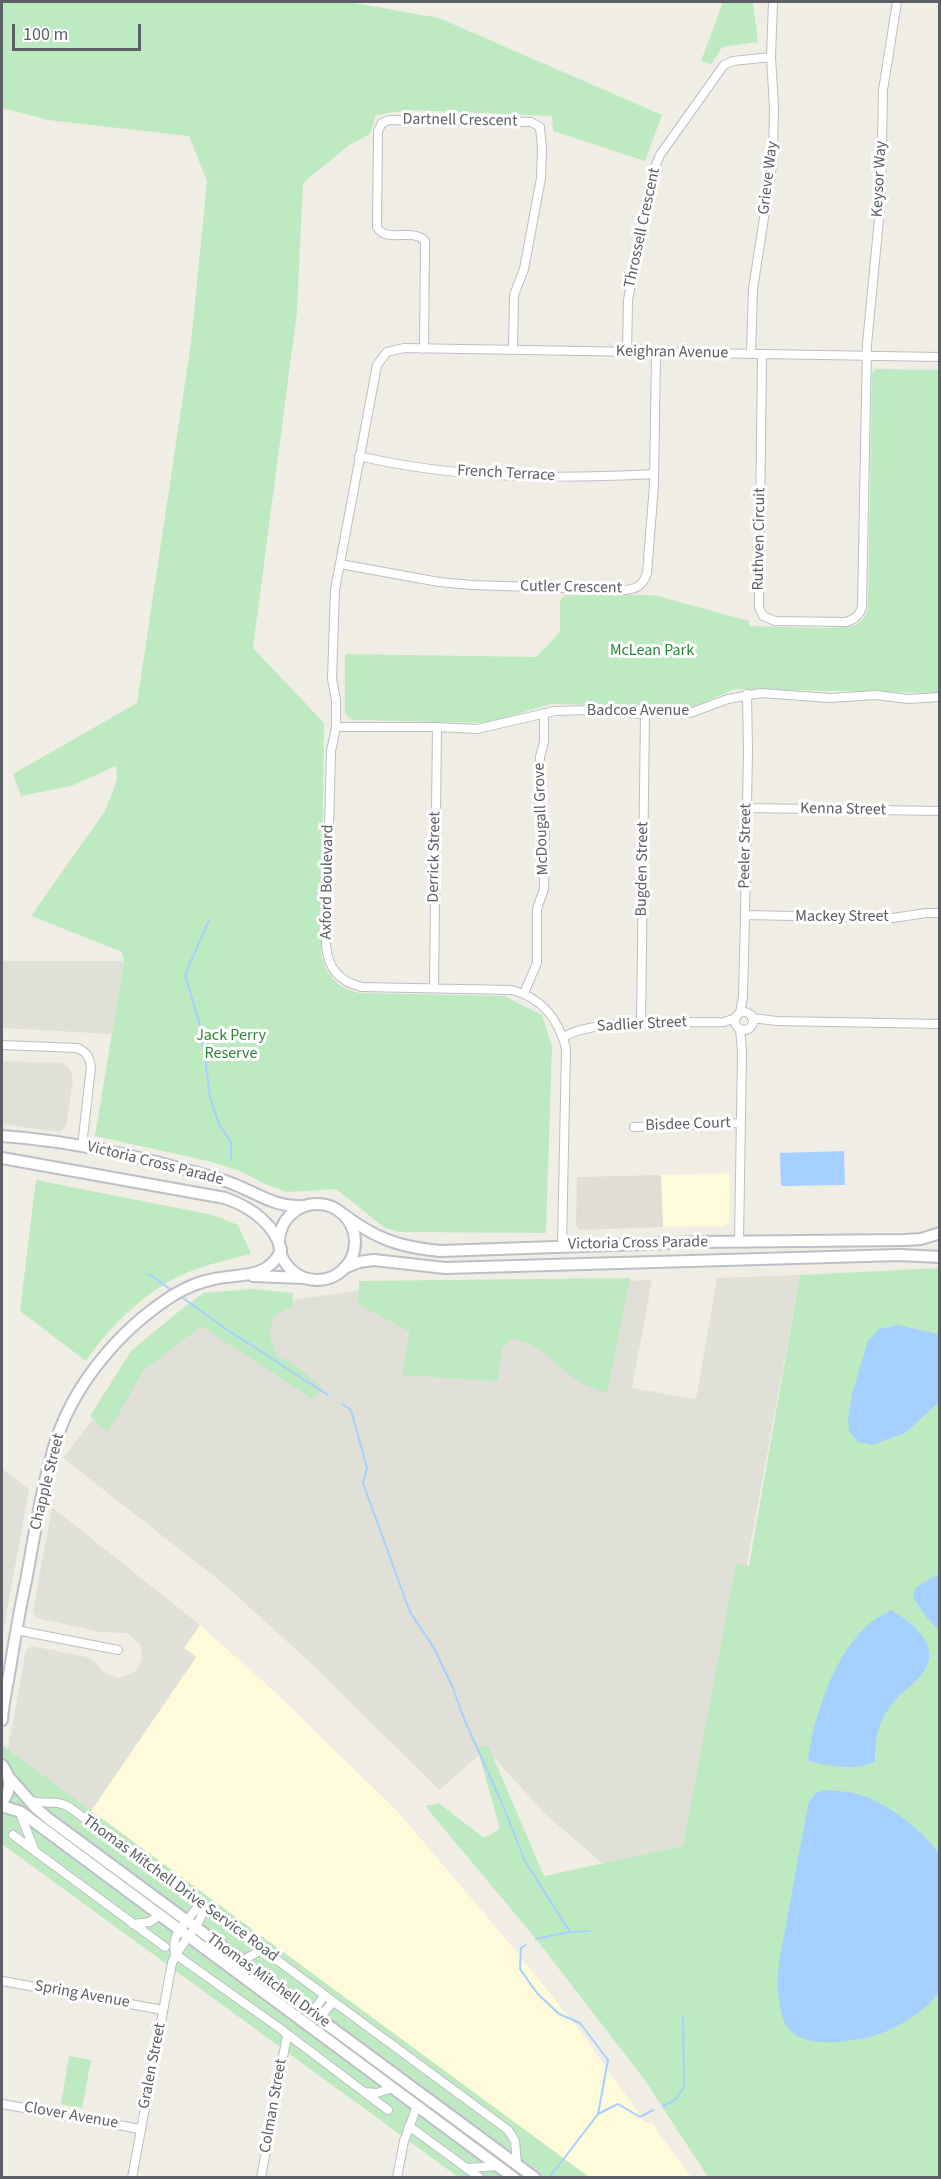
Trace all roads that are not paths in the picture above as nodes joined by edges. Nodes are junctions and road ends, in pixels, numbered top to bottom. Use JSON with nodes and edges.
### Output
{"nodes":[{"id":1,"x":773,"y":2,"type":"edge"},
{"id":2,"x":897,"y":2,"type":"edge"},
{"id":3,"x":771,"y":57,"type":"junction"},
{"id":4,"x":404,"y":348,"type":"joint"},
{"id":5,"x":424,"y":349,"type":"junction"},
{"id":6,"x":513,"y":350,"type":"junction"},
{"id":7,"x":627,"y":352,"type":"junction"},
{"id":8,"x":656,"y":353,"type":"junction"},
{"id":9,"x":751,"y":354,"type":"junction"},
{"id":10,"x":762,"y":355,"type":"junction"},
{"id":11,"x":867,"y":356,"type":"junction"},
{"id":12,"x":939,"y":357,"type":"edge"},
{"id":13,"x":359,"y":456,"type":"junction"},
{"id":14,"x":654,"y":474,"type":"junction"},
{"id":15,"x":340,"y":564,"type":"junction"},
{"id":16,"x":747,"y":694,"type":"junction"},
{"id":17,"x":939,"y":697,"type":"edge"},
{"id":18,"x":544,"y":713,"type":"junction"},
{"id":19,"x":645,"y":714,"type":"junction"},
{"id":20,"x":336,"y":727,"type":"junction"},
{"id":21,"x":437,"y":727,"type":"junction"},
{"id":22,"x":747,"y":808,"type":"junction"},
{"id":23,"x":939,"y":811,"type":"edge"},
{"id":24,"x":939,"y":913,"type":"edge"},
{"id":25,"x":745,"y":915,"type":"junction"},
{"id":26,"x":434,"y":988,"type":"junction"},
{"id":27,"x":524,"y":993,"type":"junction"},
{"id":28,"x":744,"y":1021,"type":"junction"},
{"id":29,"x":641,"y":1024,"type":"junction"},
{"id":30,"x":939,"y":1024,"type":"edge"},
{"id":31,"x":563,"y":1038,"type":"junction"},
{"id":32,"x":2,"y":1045,"type":"edge"},
{"id":33,"x":741,"y":1123,"type":"junction"},
{"id":34,"x":634,"y":1127,"type":"dead end"},
{"id":35,"x":2,"y":1136,"type":"edge"},
{"id":36,"x":82,"y":1146,"type":"junction"},
{"id":37,"x":2,"y":1158,"type":"edge"},
{"id":38,"x":303,"y":1206,"type":"junction"},
{"id":39,"x":344,"y":1214,"type":"junction"},
{"id":40,"x":939,"y":1233,"type":"edge"},
{"id":41,"x":699,"y":1242,"type":"junction"},
{"id":42,"x":739,"y":1242,"type":"junction"},
{"id":43,"x":562,"y":1246,"type":"junction"},
{"id":44,"x":281,"y":1250,"type":"junction"},
{"id":45,"x":939,"y":1257,"type":"edge"},
{"id":46,"x":699,"y":1261,"type":"junction"},
{"id":47,"x":562,"y":1265,"type":"junction"},
{"id":48,"x":344,"y":1268,"type":"junction"},
{"id":49,"x":242,"y":1276,"type":"junction"},
{"id":50,"x":304,"y":1278,"type":"junction"},
{"id":51,"x":16,"y":1630,"type":"junction"},
{"id":52,"x":118,"y":1650,"type":"dead end"},
{"id":53,"x":2,"y":1710,"type":"edge"},
{"id":54,"x":2,"y":1720,"type":"edge"},
{"id":55,"x":2,"y":1753,"type":"edge"},
{"id":56,"x":5,"y":1770,"type":"edge"},
{"id":57,"x":29,"y":1801,"type":"junction"},
{"id":58,"x":2,"y":1804,"type":"edge"},
{"id":59,"x":18,"y":1810,"type":"junction"},
{"id":60,"x":13,"y":1835,"type":"dead end"},
{"id":61,"x":37,"y":1852,"type":"junction"},
{"id":62,"x":161,"y":1902,"type":"junction"},
{"id":63,"x":203,"y":1906,"type":"junction"},
{"id":64,"x":158,"y":1916,"type":"junction"},
{"id":65,"x":133,"y":1924,"type":"junction"},
{"id":66,"x":190,"y":1924,"type":"junction"},
{"id":67,"x":183,"y":1933,"type":"junction"},
{"id":68,"x":165,"y":1947,"type":"dead end"},
{"id":69,"x":262,"y":1950,"type":"junction"},
{"id":70,"x":175,"y":1954,"type":"junction"},
{"id":71,"x":218,"y":1959,"type":"junction"},
{"id":72,"x":241,"y":1961,"type":"junction"},
{"id":73,"x":2,"y":1981,"type":"edge"},
{"id":74,"x":324,"y":1996,"type":"junction"},
{"id":75,"x":333,"y":2002,"type":"junction"},
{"id":76,"x":163,"y":2010,"type":"junction"},
{"id":77,"x":316,"y":2015,"type":"junction"},
{"id":78,"x":308,"y":2025,"type":"junction"},
{"id":79,"x":287,"y":2035,"type":"junction"},
{"id":80,"x":391,"y":2072,"type":"junction"},
{"id":81,"x":392,"y":2088,"type":"junction"},
{"id":82,"x":362,"y":2091,"type":"junction"},
{"id":83,"x":420,"y":2094,"type":"junction"},
{"id":84,"x":2,"y":2104,"type":"edge"},
{"id":85,"x":417,"y":2106,"type":"junction"},
{"id":86,"x":388,"y":2110,"type":"dead end"},
{"id":87,"x":409,"y":2126,"type":"junction"},
{"id":88,"x":140,"y":2129,"type":"junction"},
{"id":89,"x":517,"y":2165,"type":"junction"},
{"id":90,"x":498,"y":2166,"type":"junction"},
{"id":91,"x":466,"y":2168,"type":"junction"},
{"id":92,"x":132,"y":2178,"type":"edge"},
{"id":93,"x":261,"y":2178,"type":"edge"},
{"id":94,"x":397,"y":2178,"type":"edge"},
{"id":95,"x":480,"y":2178,"type":"edge"},
{"id":96,"x":514,"y":2178,"type":"edge"},
{"id":97,"x":535,"y":2178,"type":"edge"}],
"edges":[{"from":1,"to":3,"type":"street","name":"Grieve Way"},
{"from":2,"to":11,"type":"street","name":"Keysor Way"},
{"from":3,"to":7,"type":"street","name":"Throssell Crescent"},
{"from":3,"to":9,"type":"street","name":"Grieve Way"},
{"from":4,"to":5,"type":"street","name":"Keighran Avenue"},
{"from":4,"to":13,"type":"street","name":"Axford Boulevard"},
{"from":5,"to":6,"type":"street","name":"Keighran Avenue"},
{"from":5,"to":6,"type":"street","name":"Dartnell Crescent"},
{"from":6,"to":7,"type":"street","name":"Keighran Avenue"},
{"from":7,"to":8,"type":"street","name":"Keighran Avenue"},
{"from":8,"to":9,"type":"street","name":"Keighran Avenue"},
{"from":8,"to":14,"type":"street","name":"Cutler Crescent"},
{"from":9,"to":10,"type":"street","name":"Keighran Avenue"},
{"from":10,"to":11,"type":"street","name":"Keighran Avenue"},
{"from":10,"to":11,"type":"street","name":"Ruthven Circuit"},
{"from":11,"to":12,"type":"street","name":"Keighran Avenue"},
{"from":13,"to":14,"type":"street","name":"French Terrace"},
{"from":13,"to":15,"type":"street","name":"Axford Boulevard"},
{"from":14,"to":15,"type":"street","name":"Cutler Crescent"},
{"from":15,"to":20,"type":"street","name":"Axford Boulevard"},
{"from":16,"to":17,"type":"street","name":"Badcoe Avenue"},
{"from":16,"to":19,"type":"street","name":"Badcoe Avenue"},
{"from":16,"to":22,"type":"street","name":"Peeler Street"},
{"from":18,"to":19,"type":"street","name":"Badcoe Avenue"},
{"from":18,"to":21,"type":"street","name":"Badcoe Avenue"},
{"from":18,"to":27,"type":"street","name":"McDougall Grove"},
{"from":19,"to":29,"type":"street","name":"Bugden Street"},
{"from":20,"to":21,"type":"street","name":"Badcoe Avenue"},
{"from":20,"to":26,"type":"street","name":"Axford Boulevard"},
{"from":21,"to":26,"type":"street","name":"Derrick Street"},
{"from":22,"to":23,"type":"street","name":"Kenna Street"},
{"from":22,"to":25,"type":"street","name":"Peeler Street"},
{"from":24,"to":25,"type":"street","name":"Mackey Street"},
{"from":25,"to":28,"type":"street","name":"Peeler Street"},
{"from":26,"to":27,"type":"street","name":"Axford Boulevard"},
{"from":27,"to":31,"type":"street"},
{"from":28,"to":29,"type":"street","name":"Sadlier Street"},
{"from":28,"to":30,"type":"street","name":"Sadlier Street"},
{"from":28,"to":33,"type":"street","name":"Peeler Street"},
{"from":29,"to":31,"type":"street","name":"Sadlier Street"},
{"from":31,"to":43,"type":"street"},
{"from":32,"to":36,"type":"street"},
{"from":33,"to":34,"type":"street","name":"Bisdee Court"},
{"from":33,"to":42,"type":"street","name":"Peeler Street"},
{"from":35,"to":36,"type":"main road","name":"Victoria Cross Parade"},
{"from":36,"to":38,"type":"main road","name":"Victoria Cross Parade"},
{"from":37,"to":44,"type":"main road","name":"Victoria Cross Parade"},
{"from":38,"to":39,"type":"main road"},
{"from":38,"to":44,"type":"main road"},
{"from":39,"to":43,"type":"main road","name":"Victoria Cross Parade"},
{"from":39,"to":48,"type":"main road"},
{"from":40,"to":42,"type":"main road","name":"Victoria Cross Parade"},
{"from":41,"to":42,"type":"main road","name":"Victoria Cross Parade"},
{"from":41,"to":43,"type":"main road","name":"Victoria Cross Parade"},
{"from":41,"to":46,"type":"main road"},
{"from":43,"to":47,"type":"main road"},
{"from":44,"to":49,"type":"main road","name":"Chapple Street"},
{"from":44,"to":50,"type":"main road"},
{"from":45,"to":46,"type":"main road","name":"Victoria Cross Parade"},
{"from":46,"to":47,"type":"main road","name":"Victoria Cross Parade"},
{"from":47,"to":48,"type":"main road","name":"Victoria Cross Parade"},
{"from":48,"to":50,"type":"main road"},
{"from":49,"to":50,"type":"main road","name":"Chapple Street"},
{"from":49,"to":51,"type":"main road","name":"Chapple Street"},
{"from":51,"to":52,"type":"street"},
{"from":51,"to":53,"type":"main road","name":"Chapple Street"},
{"from":53,"to":54,"type":"main road","name":"Chapple Street"},
{"from":55,"to":56,"type":"main road"},
{"from":56,"to":57,"type":"main road","name":"Thomas Mitchell Drive"},
{"from":56,"to":58,"type":"main road"},
{"from":57,"to":62,"type":"main road","name":"Thomas Mitchell Drive"},
{"from":57,"to":63,"type":"street","name":"Thomas Mitchell Drive Service Road"},
{"from":58,"to":59,"type":"main road","name":"Thomas Mitchell Drive"},
{"from":59,"to":61,"type":"street"},
{"from":59,"to":64,"type":"main road","name":"Thomas Mitchell Drive"},
{"from":60,"to":61,"type":"street"},
{"from":61,"to":65,"type":"street"},
{"from":62,"to":64,"type":"main road"},
{"from":62,"to":66,"type":"main road","name":"Thomas Mitchell Drive"},
{"from":63,"to":66,"type":"street","name":"Gralen Street"},
{"from":63,"to":69,"type":"street","name":"Thomas Mitchell Drive Service Road"},
{"from":64,"to":65,"type":"street"},
{"from":64,"to":67,"type":"main road","name":"Thomas Mitchell Drive"},
{"from":65,"to":68,"type":"street"},
{"from":66,"to":67,"type":"street","name":"Gralen Street"},
{"from":66,"to":72,"type":"main road","name":"Thomas Mitchell Drive"},
{"from":67,"to":70,"type":"street","name":"Gralen Street"},
{"from":67,"to":71,"type":"main road","name":"Thomas Mitchell Drive"},
{"from":69,"to":72,"type":"street"},
{"from":69,"to":74,"type":"street","name":"Thomas Mitchell Drive Service Road"},
{"from":70,"to":76,"type":"street","name":"Gralen Street"},
{"from":70,"to":79,"type":"street","name":"Thomas Mitchell Drive"},
{"from":71,"to":72,"type":"main road"},
{"from":71,"to":78,"type":"main road","name":"Thomas Mitchell Drive"},
{"from":72,"to":77,"type":"main road","name":"Thomas Mitchell Drive"},
{"from":73,"to":76,"type":"street","name":"Spring Avenue"},
{"from":74,"to":75,"type":"street","name":"Thomas Mitchell Drive Service Road"},
{"from":74,"to":77,"type":"street"},
{"from":75,"to":77,"type":"street"},
{"from":75,"to":89,"type":"street","name":"Thomas Mitchell Drive Service Road"},
{"from":76,"to":88,"type":"street","name":"Gralen Street"},
{"from":77,"to":78,"type":"main road"},
{"from":77,"to":80,"type":"main road","name":"Thomas Mitchell Drive"},
{"from":78,"to":81,"type":"main road","name":"Thomas Mitchell Drive"},
{"from":79,"to":82,"type":"street","name":"Thomas Mitchell Drive"},
{"from":79,"to":93,"type":"street","name":"Colman Street"},
{"from":80,"to":81,"type":"main road"},
{"from":80,"to":83,"type":"main road","name":"Thomas Mitchell Drive"},
{"from":81,"to":82,"type":"street"},
{"from":81,"to":85,"type":"main road","name":"Thomas Mitchell Drive"},
{"from":82,"to":86,"type":"street","name":"Thomas Mitchell Drive"},
{"from":83,"to":85,"type":"main road"},
{"from":83,"to":89,"type":"main road","name":"Thomas Mitchell Drive"},
{"from":84,"to":88,"type":"street","name":"Clover Avenue"},
{"from":85,"to":87,"type":"street"},
{"from":85,"to":90,"type":"main road","name":"Thomas Mitchell Drive"},
{"from":87,"to":91,"type":"street"},
{"from":87,"to":94,"type":"street"},
{"from":88,"to":92,"type":"street","name":"Gralen Street"},
{"from":89,"to":97,"type":"main road","name":"Thomas Mitchell Drive"},
{"from":90,"to":91,"type":"street"},
{"from":90,"to":96,"type":"main road","name":"Thomas Mitchell Drive"},
{"from":91,"to":95,"type":"street"}]}
